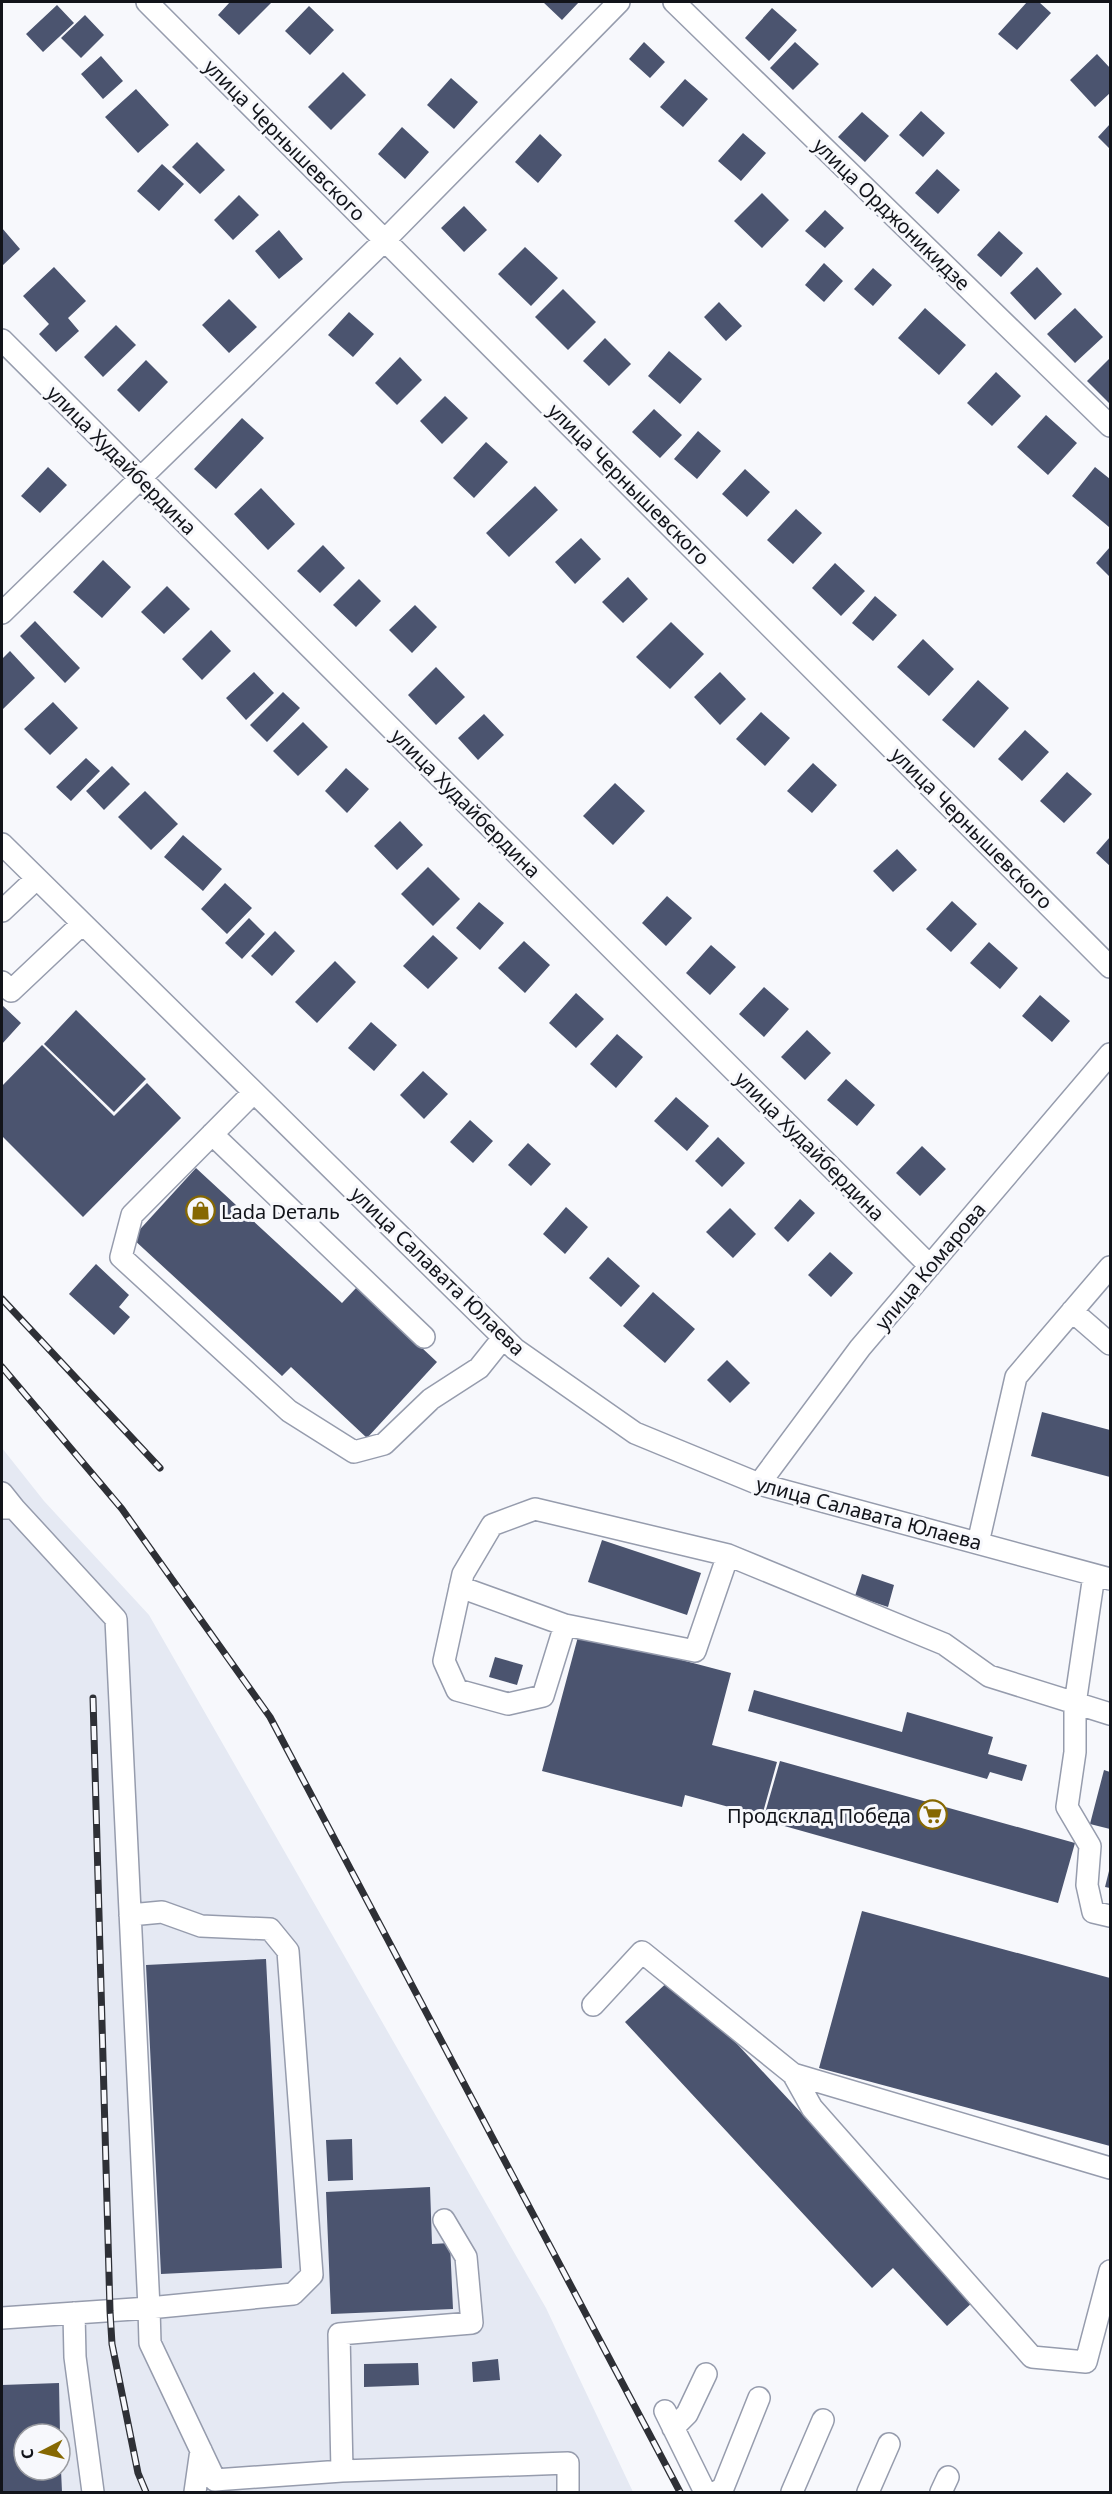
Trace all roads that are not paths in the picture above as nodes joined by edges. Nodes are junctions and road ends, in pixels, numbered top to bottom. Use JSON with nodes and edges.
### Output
{"nodes":[{"id":1,"x":147,"y":2,"type":"edge"},
{"id":2,"x":619,"y":2,"type":"edge"},
{"id":3,"x":674,"y":2,"type":"edge"},
{"id":4,"x":385,"y":240,"type":"junction"},
{"id":5,"x":2,"y":340,"type":"edge"},
{"id":6,"x":1110,"y":426,"type":"edge"},
{"id":7,"x":140,"y":478,"type":"junction"},
{"id":8,"x":2,"y":613,"type":"edge"},
{"id":9,"x":2,"y":844,"type":"edge"},
{"id":10,"x":36,"y":879,"type":"junction"},
{"id":11,"x":2,"y":911,"type":"edge"},
{"id":12,"x":82,"y":924,"type":"junction"},
{"id":13,"x":1110,"y":967,"type":"edge"},
{"id":14,"x":2,"y":982,"type":"edge"},
{"id":15,"x":1110,"y":1054,"type":"edge"},
{"id":16,"x":254,"y":1092,"type":"junction"},
{"id":17,"x":212,"y":1134,"type":"junction"},
{"id":18,"x":930,"y":1266,"type":"junction"},
{"id":19,"x":1110,"y":1267,"type":"edge"},
{"id":20,"x":1072,"y":1311,"type":"junction"},
{"id":21,"x":424,"y":1337,"type":"dead end"},
{"id":22,"x":503,"y":1338,"type":"junction"},
{"id":23,"x":1110,"y":1344,"type":"edge"},
{"id":24,"x":759,"y":1484,"type":"junction"},
{"id":25,"x":6,"y":1503,"type":"edge"},
{"id":26,"x":978,"y":1543,"type":"junction"},
{"id":27,"x":728,"y":1555,"type":"junction"},
{"id":28,"x":1102,"y":1577,"type":"edge"},
{"id":29,"x":460,"y":1587,"type":"junction"},
{"id":30,"x":565,"y":1624,"type":"junction"},
{"id":31,"x":1075,"y":1704,"type":"junction"},
{"id":32,"x":1110,"y":1714,"type":"edge"},
{"id":33,"x":130,"y":1915,"type":"junction"},
{"id":34,"x":1110,"y":1916,"type":"edge"},
{"id":35,"x":593,"y":2005,"type":"dead end"},
{"id":36,"x":793,"y":2074,"type":"junction"},
{"id":37,"x":1110,"y":2168,"type":"edge"},
{"id":38,"x":444,"y":2220,"type":"dead end"},
{"id":39,"x":1110,"y":2271,"type":"edge"},
{"id":40,"x":149,"y":2308,"type":"junction"},
{"id":41,"x":74,"y":2313,"type":"junction"},
{"id":42,"x":2,"y":2318,"type":"edge"},
{"id":43,"x":706,"y":2374,"type":"dead end"},
{"id":44,"x":759,"y":2398,"type":"dead end"},
{"id":45,"x":823,"y":2420,"type":"dead end"},
{"id":46,"x":889,"y":2444,"type":"dead end"},
{"id":47,"x":201,"y":2450,"type":"junction"},
{"id":48,"x":342,"y":2470,"type":"junction"},
{"id":49,"x":93,"y":2493,"type":"edge"},
{"id":50,"x":195,"y":2493,"type":"edge"},
{"id":51,"x":568,"y":2493,"type":"edge"},
{"id":52,"x":705,"y":2493,"type":"edge"},
{"id":53,"x":716,"y":2493,"type":"edge"},
{"id":54,"x":792,"y":2493,"type":"edge"},
{"id":55,"x":868,"y":2493,"type":"edge"}],
"edges":[{"from":1,"to":4,"type":"street","name":"улица Чернышевского"},
{"from":2,"to":4,"type":"street"},
{"from":3,"to":6,"type":"street","name":"улица Орджоникидзе"},
{"from":4,"to":7,"type":"street"},
{"from":4,"to":13,"type":"street","name":"улица Чернышевского"},
{"from":5,"to":7,"type":"street","name":"улица Худайбердина"},
{"from":7,"to":8,"type":"street"},
{"from":7,"to":18,"type":"street","name":"улица Худайбердина"},
{"from":9,"to":10,"type":"street","name":"улица Салавата Юлаева"},
{"from":10,"to":11,"type":"street"},
{"from":10,"to":12,"type":"street","name":"улица Салавата Юлаева"},
{"from":12,"to":14,"type":"street"},
{"from":12,"to":16,"type":"street","name":"улица Салавата Юлаева"},
{"from":15,"to":18,"type":"street","name":"улица Комарова"},
{"from":16,"to":17,"type":"street"},
{"from":16,"to":22,"type":"street","name":"улица Салавата Юлаева"},
{"from":17,"to":21,"type":"street"},
{"from":17,"to":22,"type":"street"},
{"from":18,"to":24,"type":"street","name":"улица Комарова"},
{"from":19,"to":20,"type":"street"},
{"from":20,"to":23,"type":"street"},
{"from":20,"to":26,"type":"street"},
{"from":22,"to":24,"type":"street","name":"улица Салавата Юлаева"},
{"from":24,"to":26,"type":"street","name":"улица Салавата Юлаева"},
{"from":25,"to":33,"type":"street"},
{"from":26,"to":28,"type":"street","name":"улица Салавата Юлаева"},
{"from":27,"to":29,"type":"street"},
{"from":27,"to":30,"type":"street"},
{"from":27,"to":31,"type":"street"},
{"from":28,"to":31,"type":"street"},
{"from":29,"to":30,"type":"street"},
{"from":29,"to":30,"type":"street"},
{"from":31,"to":32,"type":"street"},
{"from":31,"to":34,"type":"street"},
{"from":33,"to":40,"type":"street"},
{"from":33,"to":40,"type":"street"},
{"from":35,"to":36,"type":"street"},
{"from":36,"to":37,"type":"street"},
{"from":36,"to":39,"type":"street"},
{"from":38,"to":48,"type":"street"},
{"from":40,"to":41,"type":"street"},
{"from":40,"to":47,"type":"street"},
{"from":41,"to":42,"type":"street"},
{"from":41,"to":49,"type":"street"},
{"from":43,"to":52,"type":"street"},
{"from":44,"to":53,"type":"street"},
{"from":45,"to":54,"type":"street"},
{"from":46,"to":55,"type":"street"},
{"from":47,"to":48,"type":"street"},
{"from":47,"to":50,"type":"street"},
{"from":48,"to":51,"type":"street"}]}
